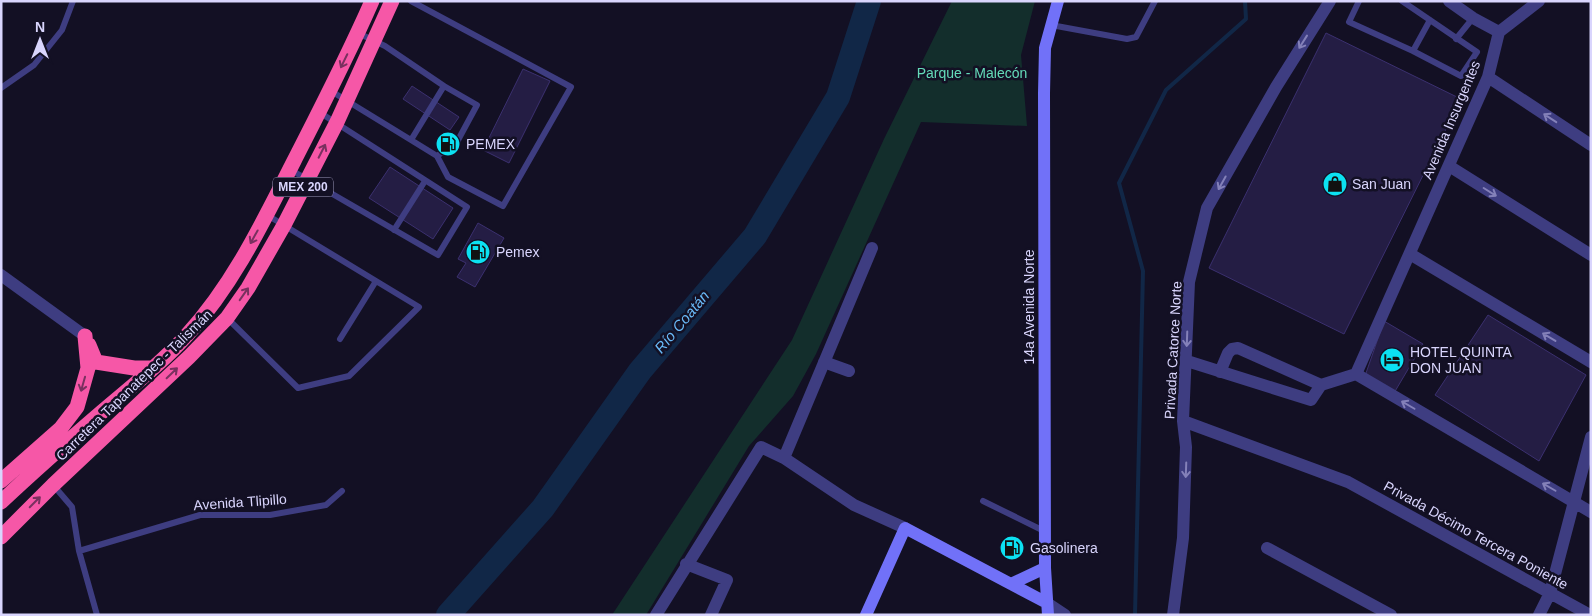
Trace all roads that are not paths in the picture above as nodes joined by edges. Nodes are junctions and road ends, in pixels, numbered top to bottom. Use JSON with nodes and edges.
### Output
{"nodes":[{"id":1,"x":72,"y":1,"type":"edge"},
{"id":2,"x":372,"y":1,"type":"edge"},
{"id":3,"x":392,"y":1,"type":"edge"},
{"id":4,"x":411,"y":1,"type":"edge"},
{"id":5,"x":1058,"y":1,"type":"edge"},
{"id":6,"x":1155,"y":1,"type":"edge"},
{"id":7,"x":1330,"y":1,"type":"edge"},
{"id":8,"x":1357,"y":1,"type":"edge"},
{"id":9,"x":1402,"y":1,"type":"edge"},
{"id":10,"x":1449,"y":1,"type":"edge"},
{"id":11,"x":1539,"y":1,"type":"edge"},
{"id":12,"x":1473,"y":18,"type":"junction"},
{"id":13,"x":1430,"y":20,"type":"junction"},
{"id":14,"x":1051,"y":25,"type":"junction"},
{"id":15,"x":1499,"y":32,"type":"junction"},
{"id":16,"x":358,"y":34,"type":"junction"},
{"id":17,"x":1456,"y":39,"type":"junction"},
{"id":18,"x":374,"y":41,"type":"junction"},
{"id":19,"x":1413,"y":50,"type":"junction"},
{"id":20,"x":1488,"y":77,"type":"junction"},
{"id":21,"x":444,"y":86,"type":"junction"},
{"id":22,"x":1,"y":88,"type":"edge"},
{"id":23,"x":330,"y":90,"type":"junction"},
{"id":24,"x":347,"y":100,"type":"junction"},
{"id":25,"x":319,"y":112,"type":"junction"},
{"id":26,"x":337,"y":122,"type":"junction"},
{"id":27,"x":411,"y":140,"type":"junction"},
{"id":28,"x":1591,"y":145,"type":"edge"},
{"id":29,"x":437,"y":156,"type":"junction"},
{"id":30,"x":1449,"y":166,"type":"junction"},
{"id":31,"x":290,"y":170,"type":"junction"},
{"id":32,"x":307,"y":180,"type":"junction"},
{"id":33,"x":425,"y":180,"type":"junction"},
{"id":34,"x":267,"y":215,"type":"junction"},
{"id":35,"x":284,"y":224,"type":"junction"},
{"id":36,"x":394,"y":230,"type":"junction"},
{"id":37,"x":872,"y":248,"type":"dead end"},
{"id":38,"x":1410,"y":254,"type":"junction"},
{"id":39,"x":1591,"y":255,"type":"edge"},
{"id":40,"x":1,"y":275,"type":"edge"},
{"id":41,"x":376,"y":281,"type":"junction"},
{"id":42,"x":227,"y":318,"type":"junction"},
{"id":43,"x":85,"y":336,"type":"junction"},
{"id":44,"x":340,"y":339,"type":"dead end"},
{"id":45,"x":1186,"y":361,"type":"junction"},
{"id":46,"x":824,"y":362,"type":"junction"},
{"id":47,"x":1591,"y":362,"type":"edge"},
{"id":48,"x":153,"y":368,"type":"junction"},
{"id":49,"x":849,"y":370,"type":"dead end"},
{"id":50,"x":1220,"y":372,"type":"junction"},
{"id":51,"x":1356,"y":374,"type":"junction"},
{"id":52,"x":1321,"y":385,"type":"junction"},
{"id":53,"x":1183,"y":421,"type":"junction"},
{"id":54,"x":1591,"y":437,"type":"edge"},
{"id":55,"x":784,"y":458,"type":"junction"},
{"id":56,"x":1,"y":481,"type":"edge"},
{"id":57,"x":53,"y":484,"type":"junction"},
{"id":58,"x":342,"y":491,"type":"dead end"},
{"id":59,"x":983,"y":501,"type":"dead end"},
{"id":60,"x":1,"y":502,"type":"edge"},
{"id":61,"x":1574,"y":502,"type":"junction"},
{"id":62,"x":1591,"y":512,"type":"edge"},
{"id":63,"x":905,"y":528,"type":"junction"},
{"id":64,"x":1044,"y":531,"type":"junction"},
{"id":65,"x":1,"y":537,"type":"edge"},
{"id":66,"x":1267,"y":548,"type":"dead end"},
{"id":67,"x":79,"y":551,"type":"junction"},
{"id":68,"x":686,"y":564,"type":"junction"},
{"id":69,"x":1045,"y":568,"type":"junction"},
{"id":70,"x":1011,"y":584,"type":"junction"},
{"id":71,"x":1550,"y":593,"type":"junction"},
{"id":72,"x":1047,"y":609,"type":"edge"},
{"id":73,"x":658,"y":614,"type":"edge"},
{"id":74,"x":97,"y":615,"type":"edge"},
{"id":75,"x":710,"y":615,"type":"edge"},
{"id":76,"x":866,"y":615,"type":"edge"},
{"id":77,"x":1065,"y":615,"type":"edge"},
{"id":78,"x":1173,"y":615,"type":"edge"},
{"id":79,"x":1391,"y":615,"type":"edge"},
{"id":80,"x":1539,"y":615,"type":"edge"},
{"id":81,"x":1590,"y":615,"type":"edge"}],
"edges":[{"from":1,"to":22,"type":"lane"},
{"from":2,"to":16,"type":"highway","name":"Carretera Tapanatepec - Talismán","number":"MEX 200"},
{"from":3,"to":18,"type":"highway","name":"Carretera Tapanatepec - Talismán","number":"MEX 200"},
{"from":4,"to":29,"type":"lane"},
{"from":5,"to":14,"type":"main road","name":"14a Avenida Norte"},
{"from":6,"to":14,"type":"lane"},
{"from":7,"to":45,"type":"street","name":"Privada Catorce Norte","one_way":true},
{"from":8,"to":19,"type":"lane"},
{"from":9,"to":13,"type":"lane"},
{"from":10,"to":12,"type":"street"},
{"from":11,"to":15,"type":"street"},
{"from":12,"to":15,"type":"street"},
{"from":12,"to":17,"type":"lane"},
{"from":13,"to":17,"type":"lane"},
{"from":13,"to":19,"type":"lane"},
{"from":14,"to":64,"type":"main road","name":"14a Avenida Norte"},
{"from":15,"to":20,"type":"street","name":"Avenida Insurgentes"},
{"from":16,"to":18,"type":"lane"},
{"from":16,"to":23,"type":"highway","name":"Carretera Tapanatepec - Talismán","number":"MEX 200","one_way":true},
{"from":17,"to":19,"type":"lane"},
{"from":18,"to":21,"type":"lane"},
{"from":18,"to":24,"type":"highway","name":"Carretera Tapanatepec - Talismán","number":"MEX 200"},
{"from":28,"to":20,"type":"street","one_way":true},
{"from":20,"to":30,"type":"street","name":"Avenida Insurgentes"},
{"from":21,"to":27,"type":"lane"},
{"from":21,"to":29,"type":"lane"},
{"from":23,"to":24,"type":"lane"},
{"from":23,"to":25,"type":"highway","name":"Carretera Tapanatepec - Talismán","number":"MEX 200"},
{"from":24,"to":26,"type":"highway","name":"Carretera Tapanatepec - Talismán","number":"MEX 200"},
{"from":24,"to":27,"type":"lane"},
{"from":25,"to":26,"type":"lane"},
{"from":25,"to":31,"type":"highway","name":"Carretera Tapanatepec - Talismán","number":"MEX 200"},
{"from":32,"to":26,"type":"highway","name":"Carretera Tapanatepec - Talismán","number":"MEX 200","one_way":true},
{"from":26,"to":33,"type":"lane"},
{"from":27,"to":29,"type":"lane"},
{"from":30,"to":38,"type":"street","name":"Avenida Insurgentes"},
{"from":30,"to":39,"type":"street","one_way":true},
{"from":31,"to":32,"type":"lane"},
{"from":31,"to":34,"type":"highway","name":"Carretera Tapanatepec - Talismán","number":"MEX 200"},
{"from":32,"to":35,"type":"highway","name":"Carretera Tapanatepec - Talismán","number":"MEX 200"},
{"from":32,"to":36,"type":"lane"},
{"from":33,"to":36,"type":"lane"},
{"from":33,"to":36,"type":"lane"},
{"from":34,"to":35,"type":"lane"},
{"from":34,"to":48,"type":"highway","name":"Carretera Tapanatepec - Talismán","number":"MEX 200","one_way":true},
{"from":35,"to":41,"type":"lane"},
{"from":42,"to":35,"type":"highway","name":"Carretera Tapanatepec - Talismán","number":"MEX 200","one_way":true},
{"from":37,"to":46,"type":"street"},
{"from":47,"to":38,"type":"street","one_way":true},
{"from":38,"to":51,"type":"street","name":"Avenida Insurgentes"},
{"from":40,"to":43,"type":"street"},
{"from":41,"to":42,"type":"lane"},
{"from":41,"to":44,"type":"lane"},
{"from":57,"to":42,"type":"highway","name":"Carretera Tapanatepec - Talismán","number":"MEX 200","one_way":true},
{"from":43,"to":48,"type":"highway"},
{"from":43,"to":56,"type":"highway","one_way":true},
{"from":45,"to":50,"type":"street"},
{"from":45,"to":53,"type":"street","name":"Privada Catorce Norte"},
{"from":46,"to":49,"type":"street"},
{"from":46,"to":55,"type":"street"},
{"from":48,"to":60,"type":"highway","name":"Carretera Tapanatepec - Talismán","number":"MEX 200"},
{"from":50,"to":52,"type":"street"},
{"from":50,"to":52,"type":"street"},
{"from":51,"to":52,"type":"street"},
{"from":61,"to":51,"type":"street","one_way":true},
{"from":53,"to":71,"type":"street","name":"Privada Décimo Tercera Poniente"},
{"from":53,"to":78,"type":"street","name":"Privada Catorce Norte","one_way":true},
{"from":54,"to":61,"type":"street"},
{"from":55,"to":63,"type":"street"},
{"from":55,"to":68,"type":"street"},
{"from":65,"to":57,"type":"highway","name":"Carretera Tapanatepec - Talismán","number":"MEX 200","one_way":true},
{"from":57,"to":67,"type":"lane"},
{"from":58,"to":67,"type":"lane","name":"Avenida Tlipillo"},
{"from":59,"to":64,"type":"lane"},
{"from":61,"to":62,"type":"street"},
{"from":61,"to":71,"type":"street"},
{"from":63,"to":70,"type":"main road"},
{"from":63,"to":76,"type":"main road"},
{"from":64,"to":69,"type":"main road","name":"14a Avenida Norte"},
{"from":66,"to":79,"type":"street"},
{"from":67,"to":74,"type":"lane"},
{"from":68,"to":73,"type":"street"},
{"from":68,"to":75,"type":"street"},
{"from":69,"to":70,"type":"main road"},
{"from":69,"to":72,"type":"main road","name":"14a Avenida Norte"},
{"from":70,"to":72,"type":"main road"},
{"from":71,"to":80,"type":"street"},
{"from":71,"to":81,"type":"street","name":"Privada Décimo Tercera Poniente"},
{"from":72,"to":77,"type":"street"}]}
